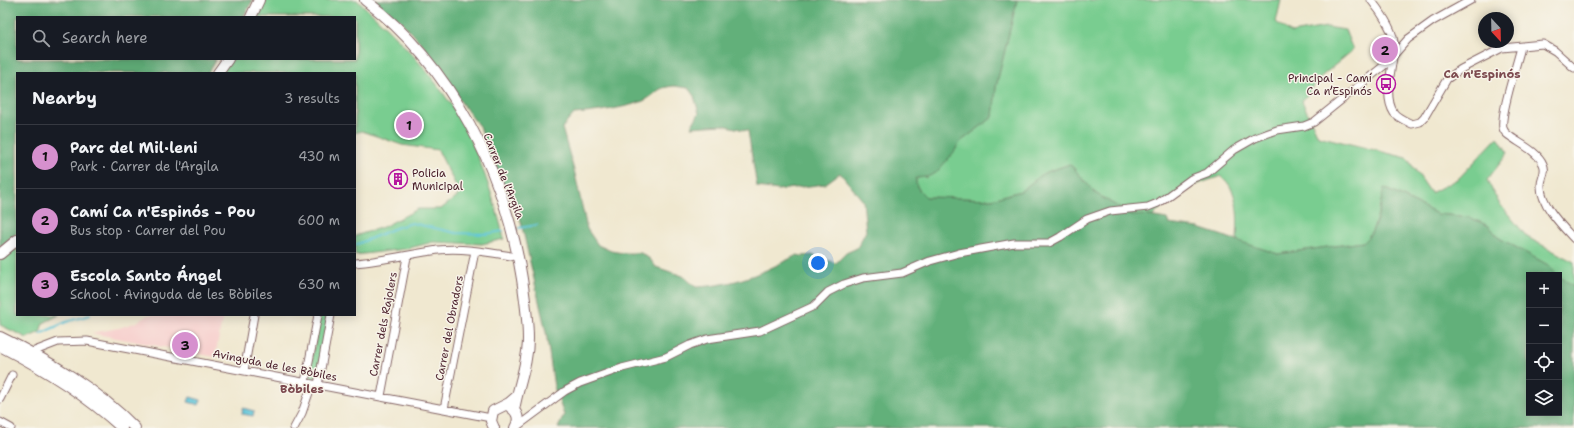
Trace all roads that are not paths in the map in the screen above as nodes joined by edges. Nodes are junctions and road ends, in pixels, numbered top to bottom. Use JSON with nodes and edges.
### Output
{"nodes":[{"id":1,"x":259,"y":0,"type":"edge"},
{"id":2,"x":365,"y":0,"type":"edge"},
{"id":3,"x":1371,"y":0,"type":"edge"},
{"id":4,"x":1471,"y":0,"type":"edge"},
{"id":5,"x":251,"y":16,"type":"edge"},
{"id":6,"x":1521,"y":47,"type":"junction"},
{"id":7,"x":1392,"y":58,"type":"junction"},
{"id":8,"x":227,"y":60,"type":"edge"},
{"id":9,"x":1574,"y":68,"type":"edge"},
{"id":10,"x":219,"y":72,"type":"edge"},
{"id":11,"x":1574,"y":239,"type":"edge"},
{"id":12,"x":16,"y":241,"type":"edge"},
{"id":13,"x":475,"y":251,"type":"junction"},
{"id":14,"x":0,"y":254,"type":"edge"},
{"id":15,"x":407,"y":257,"type":"junction"},
{"id":16,"x":518,"y":257,"type":"junction"},
{"id":17,"x":356,"y":263,"type":"edge"},
{"id":18,"x":254,"y":316,"type":"edge"},
{"id":19,"x":318,"y":316,"type":"edge"},
{"id":20,"x":331,"y":316,"type":"edge"},
{"id":21,"x":0,"y":337,"type":"edge"},
{"id":22,"x":0,"y":346,"type":"edge"},
{"id":23,"x":32,"y":352,"type":"junction"},
{"id":24,"x":244,"y":371,"type":"junction"},
{"id":25,"x":12,"y":375,"type":"dead end"},
{"id":26,"x":312,"y":383,"type":"junction"},
{"id":27,"x":381,"y":396,"type":"junction"},
{"id":28,"x":516,"y":397,"type":"junction"},
{"id":29,"x":0,"y":399,"type":"edge"},
{"id":30,"x":502,"y":406,"type":"junction"},
{"id":31,"x":444,"y":409,"type":"junction"},
{"id":32,"x":515,"y":411,"type":"junction"},
{"id":33,"x":530,"y":416,"type":"junction"},
{"id":34,"x":491,"y":418,"type":"junction"},
{"id":35,"x":0,"y":422,"type":"edge"},
{"id":36,"x":11,"y":428,"type":"edge"},
{"id":37,"x":122,"y":428,"type":"edge"},
{"id":38,"x":135,"y":428,"type":"edge"},
{"id":39,"x":294,"y":428,"type":"edge"},
{"id":40,"x":494,"y":428,"type":"edge"},
{"id":41,"x":515,"y":428,"type":"edge"}],
"edges":[{"from":1,"to":5,"type":"street"},
{"from":2,"to":16,"type":"street","name":"Carrer de l'Argila"},
{"from":3,"to":7,"type":"street"},
{"from":4,"to":7,"type":"street"},
{"from":6,"to":7,"type":"street"},
{"from":6,"to":9,"type":"street"},
{"from":6,"to":11,"type":"street"},
{"from":7,"to":33,"type":"street"},
{"from":8,"to":10,"type":"street"},
{"from":12,"to":14,"type":"street"},
{"from":13,"to":15,"type":"street"},
{"from":13,"to":16,"type":"street"},
{"from":13,"to":31,"type":"street","name":"Carrer del Obradors"},
{"from":15,"to":17,"type":"street"},
{"from":15,"to":27,"type":"street","name":"Carrer dels Rajolers"},
{"from":16,"to":28,"type":"street","name":"Carrer de l'Argila"},
{"from":18,"to":24,"type":"street"},
{"from":19,"to":26,"type":"street"},
{"from":20,"to":26,"type":"street"},
{"from":21,"to":23,"type":"street"},
{"from":22,"to":37,"type":"street"},
{"from":23,"to":24,"type":"street","name":"Avinguda de les Bòbiles"},
{"from":23,"to":38,"type":"street"},
{"from":24,"to":26,"type":"street","name":"Avinguda de les Bòbiles"},
{"from":25,"to":29,"type":"street"},
{"from":26,"to":27,"type":"street","name":"Avinguda de les Bòbiles"},
{"from":26,"to":39,"type":"street"},
{"from":27,"to":31,"type":"street","name":"Avinguda de les Bòbiles"},
{"from":28,"to":30,"type":"street"},
{"from":28,"to":32,"type":"street","name":"Carrer de l'Argila"},
{"from":30,"to":32,"type":"street"},
{"from":30,"to":34,"type":"street"},
{"from":31,"to":34,"type":"street","name":"Avinguda de les Bòbiles"},
{"from":32,"to":33,"type":"street"},
{"from":32,"to":41,"type":"street","name":"Carrer de l'Argila"},
{"from":33,"to":41,"type":"street"},
{"from":34,"to":40,"type":"street"},
{"from":35,"to":36,"type":"street"}]}
